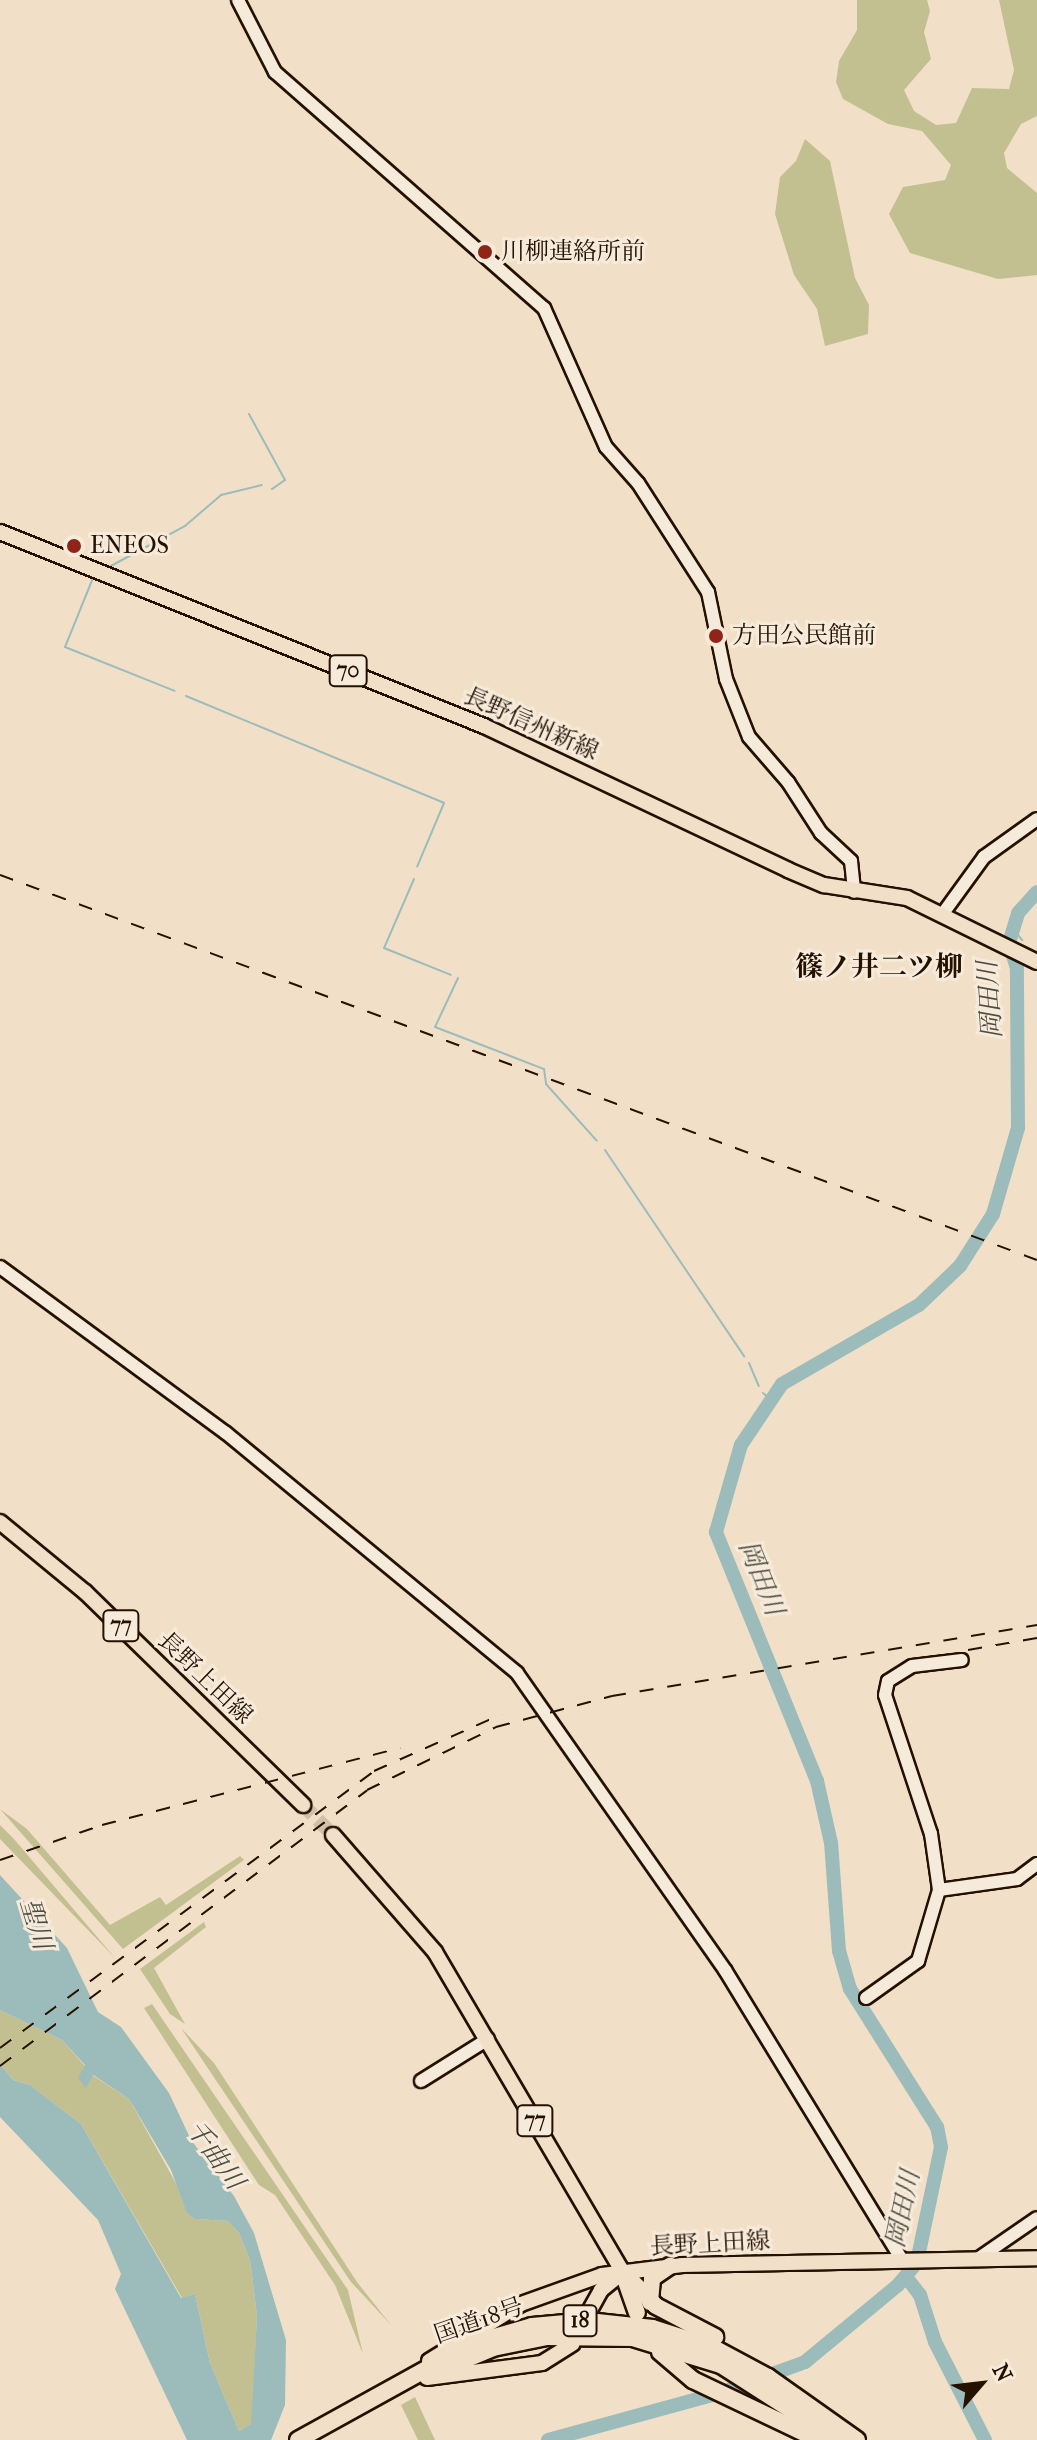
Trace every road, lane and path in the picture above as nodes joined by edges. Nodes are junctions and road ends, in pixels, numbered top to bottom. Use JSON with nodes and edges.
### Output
{"nodes":[{"id":1,"x":238,"y":0,"type":"edge"},
{"id":2,"x":0,"y":532,"type":"edge"},
{"id":3,"x":1037,"y":819,"type":"edge"},
{"id":4,"x":854,"y":892,"type":"junction"},
{"id":5,"x":944,"y":912,"type":"junction"},
{"id":6,"x":1037,"y":962,"type":"edge"},
{"id":7,"x":0,"y":1268,"type":"edge"},
{"id":8,"x":0,"y":1522,"type":"edge"},
{"id":9,"x":962,"y":1660,"type":"dead end"},
{"id":10,"x":303,"y":1805,"type":"tunnel mouth"},
{"id":11,"x":333,"y":1835,"type":"tunnel mouth"},
{"id":12,"x":1037,"y":1864,"type":"edge"},
{"id":13,"x":939,"y":1890,"type":"junction"},
{"id":14,"x":866,"y":1998,"type":"dead end"},
{"id":15,"x":488,"y":2039,"type":"junction"},
{"id":16,"x":421,"y":2081,"type":"dead end"},
{"id":17,"x":1037,"y":2218,"type":"edge"},
{"id":18,"x":979,"y":2258,"type":"junction"},
{"id":19,"x":1037,"y":2258,"type":"edge"},
{"id":20,"x":902,"y":2260,"type":"junction"},
{"id":21,"x":670,"y":2266,"type":"junction"},
{"id":22,"x":623,"y":2272,"type":"junction"},
{"id":23,"x":650,"y":2302,"type":"junction"},
{"id":24,"x":590,"y":2310,"type":"dead end"},
{"id":25,"x":637,"y":2313,"type":"dead end"},
{"id":26,"x":573,"y":2344,"type":"dead end"},
{"id":27,"x":660,"y":2352,"type":"dead end"},
{"id":28,"x":748,"y":2366,"type":"junction"},
{"id":29,"x":413,"y":2380,"type":"junction"},
{"id":30,"x":781,"y":2388,"type":"junction"},
{"id":31,"x":298,"y":2440,"type":"edge"},
{"id":32,"x":319,"y":2440,"type":"edge"},
{"id":33,"x":819,"y":2440,"type":"edge"},
{"id":34,"x":838,"y":2440,"type":"edge"},
{"id":35,"x":858,"y":2440,"type":"edge"}],
"edges":[{"from":1,"to":4,"type":"street"},
{"from":2,"to":4,"type":"main road","name":"長野信州新線","number":"70"},
{"from":3,"to":5,"type":"street"},
{"from":4,"to":5,"type":"main road","name":"長野信州新線","number":"70"},
{"from":5,"to":6,"type":"main road","name":"長野信州新線","number":"70"},
{"from":7,"to":20,"type":"street"},
{"from":8,"to":10,"type":"main road","name":"長野上田線","number":"77"},
{"from":9,"to":13,"type":"street"},
{"from":11,"to":15,"type":"main road","name":"長野上田線","number":"77"},
{"from":12,"to":13,"type":"street"},
{"from":13,"to":14,"type":"street"},
{"from":15,"to":16,"type":"street"},
{"from":15,"to":22,"type":"main road","name":"長野上田線","number":"77"},
{"from":17,"to":18,"type":"street"},
{"from":18,"to":19,"type":"main road","name":"長野上田線"},
{"from":18,"to":20,"type":"main road","name":"長野上田線"},
{"from":20,"to":21,"type":"main road","name":"長野上田線"},
{"from":21,"to":22,"type":"main road","name":"長野上田線"},
{"from":21,"to":23,"type":"highway"},
{"from":22,"to":23,"type":"highway"},
{"from":22,"to":24,"type":"main road"},
{"from":22,"to":25,"type":"highway"},
{"from":22,"to":29,"type":"main road"},
{"from":23,"to":28,"type":"highway"},
{"from":26,"to":29,"type":"main road"},
{"from":27,"to":33,"type":"highway"},
{"from":28,"to":29,"type":"highway","name":"国道18号","number":"18"},
{"from":28,"to":30,"type":"highway","name":"国道18号","number":"18"},
{"from":29,"to":31,"type":"highway","name":"国道18号","number":"18"},
{"from":29,"to":32,"type":"highway","name":"国道18号","number":"18"},
{"from":30,"to":34,"type":"highway","name":"国道18号","number":"18"},
{"from":30,"to":35,"type":"highway"}]}
